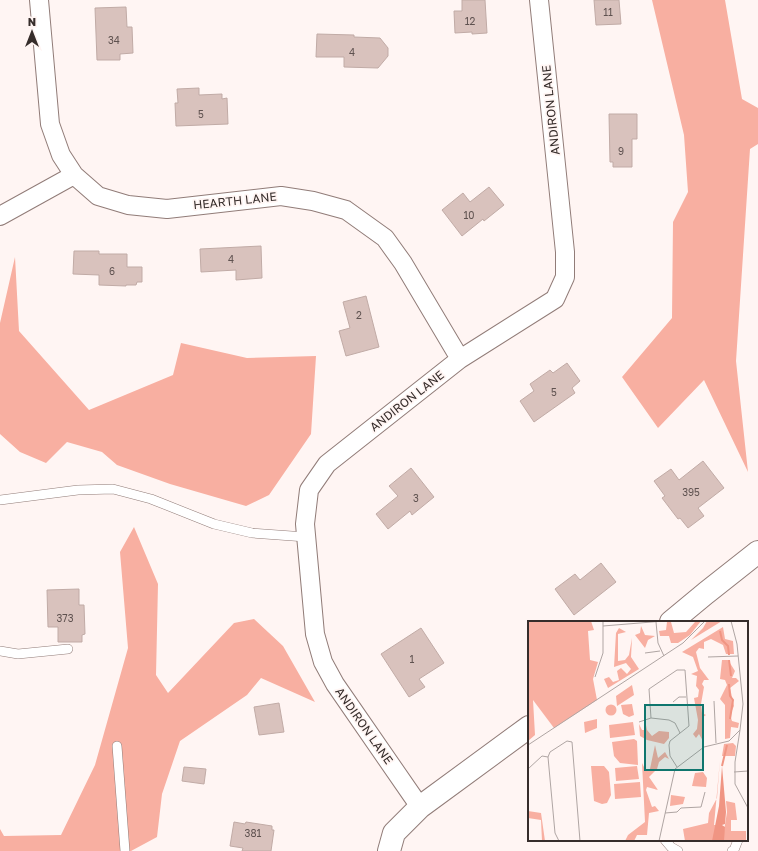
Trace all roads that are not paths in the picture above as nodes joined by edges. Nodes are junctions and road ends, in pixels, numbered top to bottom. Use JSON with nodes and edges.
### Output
{"nodes":[{"id":1,"x":40,"y":0,"type":"edge"},
{"id":2,"x":539,"y":0,"type":"edge"},
{"id":3,"x":74,"y":175,"type":"junction"},
{"id":4,"x":0,"y":216,"type":"edge"},
{"id":5,"x":460,"y":358,"type":"junction"},
{"id":6,"x":0,"y":500,"type":"edge"},
{"id":7,"x":306,"y":537,"type":"junction"},
{"id":8,"x":758,"y":552,"type":"edge"},
{"id":9,"x":672,"y":621,"type":"edge"},
{"id":10,"x":68,"y":649,"type":"dead end"},
{"id":11,"x":0,"y":651,"type":"edge"},
{"id":12,"x":528,"y":728,"type":"edge"},
{"id":13,"x":117,"y":746,"type":"dead end"},
{"id":14,"x":420,"y":807,"type":"junction"},
{"id":15,"x":665,"y":841,"type":"edge"},
{"id":16,"x":738,"y":841,"type":"edge"},
{"id":17,"x":125,"y":851,"type":"edge"},
{"id":18,"x":390,"y":851,"type":"edge"},
{"id":19,"x":678,"y":851,"type":"edge"},
{"id":20,"x":732,"y":851,"type":"edge"}],
"edges":[{"from":1,"to":3,"type":"street"},
{"from":2,"to":5,"type":"street","name":"ANDIRON LANE"},
{"from":3,"to":4,"type":"street"},
{"from":3,"to":5,"type":"street","name":"HEARTH LANE"},
{"from":5,"to":7,"type":"street","name":"ANDIRON LANE"},
{"from":6,"to":7,"type":"lane"},
{"from":7,"to":14,"type":"street","name":"ANDIRON LANE"},
{"from":8,"to":9,"type":"main road"},
{"from":10,"to":11,"type":"lane"},
{"from":12,"to":14,"type":"main road"},
{"from":13,"to":17,"type":"lane"},
{"from":14,"to":18,"type":"main road"},
{"from":15,"to":19,"type":"lane"},
{"from":16,"to":20,"type":"lane"}]}
